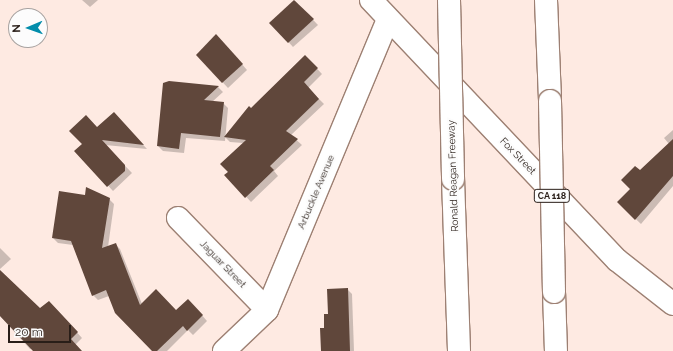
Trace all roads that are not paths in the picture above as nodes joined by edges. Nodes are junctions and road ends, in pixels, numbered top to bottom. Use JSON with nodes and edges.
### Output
{"nodes":[{"id":1,"x":370,"y":0,"type":"edge"},
{"id":2,"x":449,"y":0,"type":"edge"},
{"id":3,"x":546,"y":0,"type":"edge"},
{"id":4,"x":388,"y":20,"type":"junction"},
{"id":5,"x":178,"y":218,"type":"dead end"},
{"id":6,"x":673,"y":304,"type":"edge"},
{"id":7,"x":267,"y":310,"type":"junction"},
{"id":8,"x":224,"y":351,"type":"edge"},
{"id":9,"x":459,"y":351,"type":"edge"},
{"id":10,"x":556,"y":351,"type":"edge"}],
"edges":[{"from":1,"to":4,"type":"main road","name":"Fox Street"},
{"from":2,"to":9,"type":"main road","name":"Ronald Reagan Freeway","bridge":true},
{"from":3,"to":10,"type":"main road","number":"CA 118","bridge":true},
{"from":4,"to":6,"type":"main road","name":"Fox Street"},
{"from":4,"to":7,"type":"main road","name":"Arbuckle Avenue"},
{"from":5,"to":7,"type":"main road","name":"Jaguar Street"},
{"from":7,"to":8,"type":"main road","name":"Arbuckle Avenue"}]}
